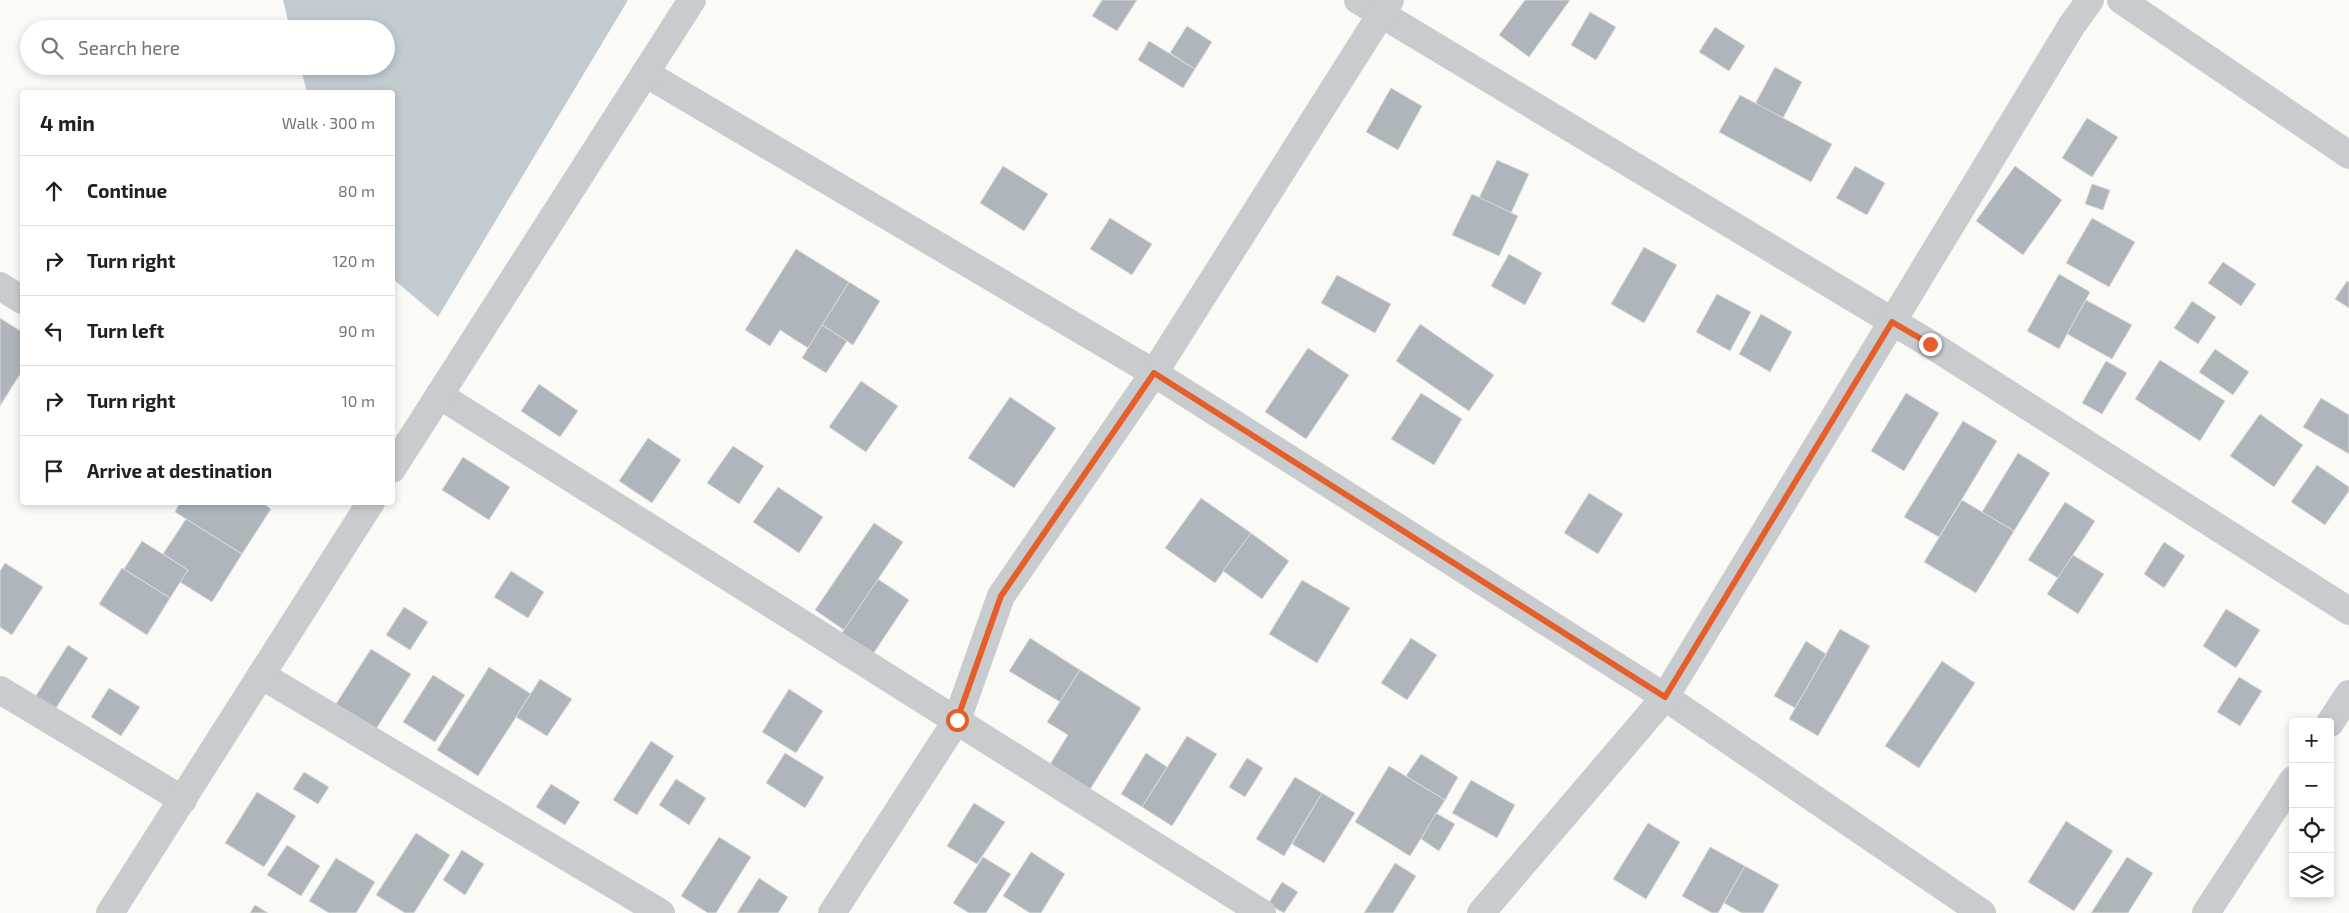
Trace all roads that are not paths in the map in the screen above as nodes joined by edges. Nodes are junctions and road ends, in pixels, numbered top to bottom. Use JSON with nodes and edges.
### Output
{"nodes":[{"id":1,"x":692,"y":0,"type":"edge"},
{"id":2,"x":1358,"y":0,"type":"edge"},
{"id":3,"x":2090,"y":0,"type":"edge"},
{"id":4,"x":2121,"y":0,"type":"edge"},
{"id":5,"x":1386,"y":7,"type":"edge"},
{"id":6,"x":645,"y":73,"type":"junction"},
{"id":7,"x":2349,"y":154,"type":"edge"},
{"id":8,"x":0,"y":286,"type":"edge"},
{"id":9,"x":20,"y":299,"type":"edge"},
{"id":10,"x":1892,"y":322,"type":"junction"},
{"id":11,"x":1154,"y":373,"type":"junction"},
{"id":12,"x":439,"y":395,"type":"junction"},
{"id":13,"x":395,"y":464,"type":"edge"},
{"id":14,"x":364,"y":505,"type":"edge"},
{"id":15,"x":2349,"y":611,"type":"edge"},
{"id":16,"x":261,"y":675,"type":"junction"},
{"id":17,"x":0,"y":690,"type":"edge"},
{"id":18,"x":2349,"y":694,"type":"edge"},
{"id":19,"x":1665,"y":697,"type":"junction"},
{"id":20,"x":2333,"y":718,"type":"edge"},
{"id":21,"x":957,"y":720,"type":"junction"},
{"id":22,"x":2289,"y":786,"type":"edge"},
{"id":23,"x":183,"y":800,"type":"junction"},
{"id":24,"x":110,"y":913,"type":"edge"},
{"id":25,"x":661,"y":913,"type":"edge"},
{"id":26,"x":832,"y":913,"type":"edge"},
{"id":27,"x":1262,"y":913,"type":"edge"},
{"id":28,"x":1481,"y":913,"type":"edge"},
{"id":29,"x":1982,"y":913,"type":"edge"},
{"id":30,"x":2206,"y":913,"type":"edge"}],
"edges":[{"from":1,"to":6,"type":"street"},
{"from":2,"to":5,"type":"street"},
{"from":3,"to":10,"type":"street"},
{"from":4,"to":7,"type":"street"},
{"from":5,"to":10,"type":"street"},
{"from":5,"to":11,"type":"street"},
{"from":6,"to":11,"type":"street"},
{"from":6,"to":12,"type":"street"},
{"from":8,"to":9,"type":"street"},
{"from":10,"to":15,"type":"street"},
{"from":10,"to":19,"type":"street"},
{"from":11,"to":19,"type":"street"},
{"from":11,"to":21,"type":"street"},
{"from":12,"to":13,"type":"street"},
{"from":12,"to":21,"type":"street"},
{"from":14,"to":16,"type":"street"},
{"from":16,"to":23,"type":"street"},
{"from":16,"to":25,"type":"street"},
{"from":17,"to":23,"type":"street"},
{"from":18,"to":20,"type":"street"},
{"from":19,"to":28,"type":"street"},
{"from":19,"to":29,"type":"street"},
{"from":21,"to":26,"type":"street"},
{"from":21,"to":27,"type":"street"},
{"from":22,"to":30,"type":"street"},
{"from":23,"to":24,"type":"street"}]}
